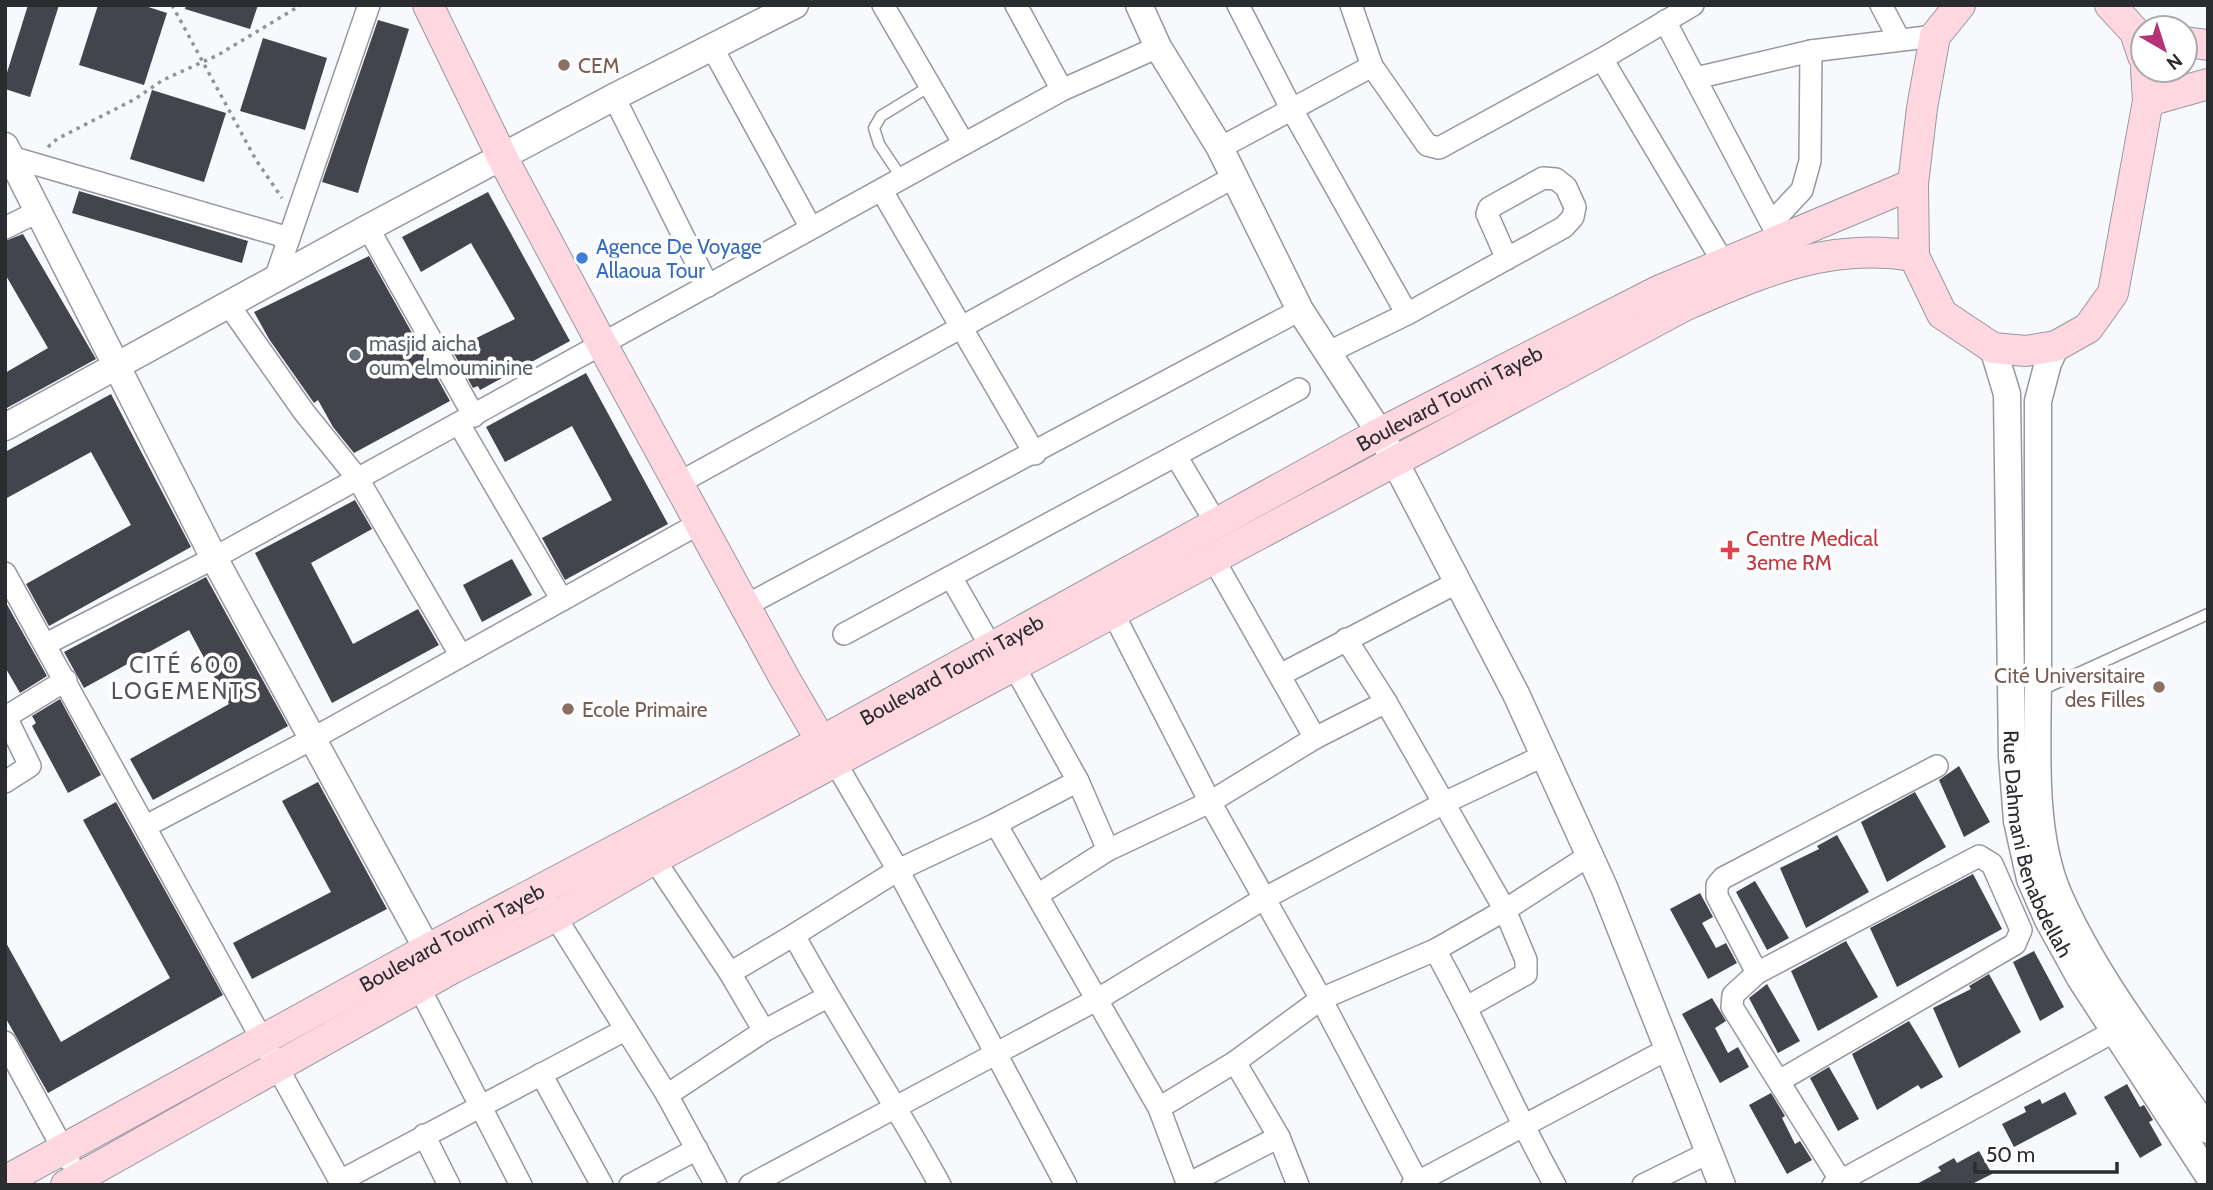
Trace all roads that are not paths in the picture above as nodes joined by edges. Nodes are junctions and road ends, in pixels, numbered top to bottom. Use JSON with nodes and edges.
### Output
{"nodes":[{"id":1,"x":369,"y":5,"type":"edge"},
{"id":2,"x":428,"y":5,"type":"edge"},
{"id":3,"x":795,"y":5,"type":"edge"},
{"id":4,"x":883,"y":5,"type":"edge"},
{"id":5,"x":1016,"y":5,"type":"edge"},
{"id":6,"x":1139,"y":5,"type":"edge"},
{"id":7,"x":1238,"y":5,"type":"edge"},
{"id":8,"x":1351,"y":5,"type":"edge"},
{"id":9,"x":1693,"y":5,"type":"edge"},
{"id":10,"x":1881,"y":5,"type":"edge"},
{"id":11,"x":1960,"y":5,"type":"edge"},
{"id":12,"x":2110,"y":5,"type":"edge"},
{"id":13,"x":1665,"y":21,"type":"junction"},
{"id":14,"x":2129,"y":28,"type":"edge"},
{"id":15,"x":1935,"y":36,"type":"junction"},
{"id":16,"x":1899,"y":39,"type":"junction"},
{"id":17,"x":1158,"y":47,"type":"junction"},
{"id":18,"x":713,"y":49,"type":"junction"},
{"id":19,"x":1811,"y":51,"type":"junction"},
{"id":20,"x":1602,"y":60,"type":"junction"},
{"id":21,"x":1372,"y":66,"type":"junction"},
{"id":22,"x":1696,"y":78,"type":"junction"},
{"id":23,"x":2147,"y":84,"type":"edge"},
{"id":24,"x":2208,"y":84,"type":"edge"},
{"id":25,"x":930,"y":86,"type":"junction"},
{"id":26,"x":1062,"y":90,"type":"junction"},
{"id":27,"x":614,"y":97,"type":"junction"},
{"id":28,"x":2148,"y":101,"type":"junction"},
{"id":29,"x":1291,"y":108,"type":"junction"},
{"id":30,"x":964,"y":144,"type":"junction"},
{"id":31,"x":1220,"y":148,"type":"junction"},
{"id":32,"x":11,"y":152,"type":"edge"},
{"id":33,"x":502,"y":158,"type":"junction"},
{"id":34,"x":901,"y":177,"type":"junction"},
{"id":35,"x":1234,"y":177,"type":"junction"},
{"id":36,"x":1913,"y":184,"type":"junction"},
{"id":37,"x":882,"y":191,"type":"junction"},
{"id":38,"x":37,"y":212,"type":"junction"},
{"id":39,"x":5,"y":228,"type":"edge"},
{"id":40,"x":293,"y":228,"type":"junction"},
{"id":41,"x":368,"y":228,"type":"junction"},
{"id":42,"x":811,"y":228,"type":"junction"},
{"id":43,"x":1775,"y":230,"type":"junction"},
{"id":44,"x":1914,"y":256,"type":"junction"},
{"id":45,"x":1507,"y":259,"type":"dead end"},
{"id":46,"x":1723,"y":262,"type":"junction"},
{"id":47,"x":275,"y":279,"type":"junction"},
{"id":48,"x":708,"y":286,"type":"junction"},
{"id":49,"x":228,"y":304,"type":"junction"},
{"id":50,"x":1300,"y":310,"type":"junction"},
{"id":51,"x":1407,"y":314,"type":"junction"},
{"id":52,"x":962,"y":327,"type":"junction"},
{"id":53,"x":603,"y":346,"type":"junction"},
{"id":54,"x":2056,"y":346,"type":"junction"},
{"id":55,"x":1993,"y":348,"type":"junction"},
{"id":56,"x":1329,"y":352,"type":"junction"},
{"id":57,"x":116,"y":367,"type":"junction"},
{"id":58,"x":1299,"y":389,"type":"dead end"},
{"id":59,"x":466,"y":420,"type":"junction"},
{"id":60,"x":5,"y":427,"type":"edge"},
{"id":61,"x":1380,"y":433,"type":"junction"},
{"id":62,"x":1035,"y":454,"type":"junction"},
{"id":63,"x":1176,"y":456,"type":"junction"},
{"id":64,"x":1395,"y":460,"type":"junction"},
{"id":65,"x":358,"y":480,"type":"junction"},
{"id":66,"x":677,"y":484,"type":"junction"},
{"id":67,"x":700,"y":523,"type":"junction"},
{"id":68,"x":1216,"y":523,"type":"junction"},
{"id":69,"x":214,"y":558,"type":"junction"},
{"id":70,"x":1214,"y":560,"type":"junction"},
{"id":71,"x":5,"y":573,"type":"edge"},
{"id":72,"x":951,"y":577,"type":"junction"},
{"id":73,"x":1456,"y":583,"type":"junction"},
{"id":74,"x":562,"y":600,"type":"junction"},
{"id":75,"x":745,"y":606,"type":"junction"},
{"id":76,"x":1114,"y":613,"type":"junction"},
{"id":77,"x":2208,"y":614,"type":"edge"},
{"id":78,"x":844,"y":634,"type":"dead end"},
{"id":79,"x":1346,"y":639,"type":"junction"},
{"id":80,"x":46,"y":644,"type":"junction"},
{"id":81,"x":461,"y":656,"type":"junction"},
{"id":82,"x":1002,"y":657,"type":"junction"},
{"id":83,"x":1280,"y":675,"type":"junction"},
{"id":84,"x":66,"y":680,"type":"junction"},
{"id":85,"x":2038,"y":692,"type":"junction"},
{"id":86,"x":1386,"y":702,"type":"junction"},
{"id":87,"x":314,"y":738,"type":"junction"},
{"id":88,"x":1315,"y":738,"type":"junction"},
{"id":89,"x":827,"y":752,"type":"junction"},
{"id":90,"x":1545,"y":755,"type":"junction"},
{"id":91,"x":1937,"y":766,"type":"dead end"},
{"id":92,"x":1078,"y":781,"type":"junction"},
{"id":93,"x":5,"y":782,"type":"edge"},
{"id":94,"x":1210,"y":802,"type":"junction"},
{"id":95,"x":1444,"y":803,"type":"junction"},
{"id":96,"x":996,"y":824,"type":"junction"},
{"id":97,"x":146,"y":826,"type":"junction"},
{"id":98,"x":1108,"y":850,"type":"junction"},
{"id":99,"x":1590,"y":855,"type":"junction"},
{"id":100,"x":654,"y":859,"type":"junction"},
{"id":101,"x":898,"y":870,"type":"junction"},
{"id":102,"x":540,"y":890,"type":"junction"},
{"id":103,"x":1039,"y":894,"type":"junction"},
{"id":104,"x":1265,"y":898,"type":"junction"},
{"id":105,"x":1505,"y":910,"type":"junction"},
{"id":106,"x":554,"y":917,"type":"junction"},
{"id":107,"x":794,"y":935,"type":"junction"},
{"id":108,"x":1435,"y":950,"type":"junction"},
{"id":109,"x":429,"y":970,"type":"junction"},
{"id":110,"x":730,"y":973,"type":"junction"},
{"id":111,"x":1757,"y":973,"type":"junction"},
{"id":112,"x":827,"y":997,"type":"junction"},
{"id":113,"x":1098,"y":999,"type":"junction"},
{"id":114,"x":1321,"y":999,"type":"junction"},
{"id":115,"x":1467,"y":1007,"type":"junction"},
{"id":116,"x":625,"y":1030,"type":"junction"},
{"id":117,"x":764,"y":1031,"type":"junction"},
{"id":118,"x":2113,"y":1032,"type":"junction"},
{"id":119,"x":264,"y":1038,"type":"junction"},
{"id":120,"x":5,"y":1042,"type":"edge"},
{"id":121,"x":1670,"y":1048,"type":"junction"},
{"id":122,"x":995,"y":1055,"type":"junction"},
{"id":123,"x":1236,"y":1062,"type":"junction"},
{"id":124,"x":278,"y":1066,"type":"junction"},
{"id":125,"x":541,"y":1074,"type":"junction"},
{"id":126,"x":1779,"y":1081,"type":"junction"},
{"id":127,"x":667,"y":1095,"type":"junction"},
{"id":128,"x":896,"y":1104,"type":"junction"},
{"id":129,"x":479,"y":1105,"type":"junction"},
{"id":130,"x":1159,"y":1108,"type":"junction"},
{"id":131,"x":1521,"y":1124,"type":"junction"},
{"id":132,"x":2208,"y":1130,"type":"edge"},
{"id":133,"x":424,"y":1135,"type":"junction"},
{"id":134,"x":1279,"y":1137,"type":"junction"},
{"id":135,"x":64,"y":1149,"type":"junction"},
{"id":136,"x":697,"y":1149,"type":"junction"},
{"id":137,"x":1710,"y":1152,"type":"junction"},
{"id":138,"x":2208,"y":1177,"type":"edge"},
{"id":139,"x":5,"y":1181,"type":"edge"},
{"id":140,"x":72,"y":1181,"type":"edge"},
{"id":141,"x":341,"y":1183,"type":"edge"},
{"id":142,"x":1837,"y":1183,"type":"edge"},
{"id":143,"x":1416,"y":1184,"type":"edge"},
{"id":144,"x":449,"y":1185,"type":"edge"},
{"id":145,"x":520,"y":1185,"type":"edge"},
{"id":146,"x":602,"y":1185,"type":"edge"},
{"id":147,"x":629,"y":1185,"type":"edge"},
{"id":148,"x":716,"y":1185,"type":"edge"},
{"id":149,"x":750,"y":1185,"type":"edge"},
{"id":150,"x":940,"y":1185,"type":"edge"},
{"id":151,"x":1066,"y":1185,"type":"edge"},
{"id":152,"x":1187,"y":1185,"type":"edge"},
{"id":153,"x":1298,"y":1185,"type":"edge"},
{"id":154,"x":1555,"y":1185,"type":"edge"},
{"id":155,"x":1643,"y":1185,"type":"edge"},
{"id":156,"x":1722,"y":1185,"type":"edge"},
{"id":157,"x":2198,"y":1185,"type":"edge"}],
"edges":[{"from":1,"to":40,"type":"street"},
{"from":2,"to":33,"type":"main road"},
{"from":3,"to":18,"type":"street"},
{"from":4,"to":25,"type":"street"},
{"from":5,"to":26,"type":"street"},
{"from":6,"to":17,"type":"street"},
{"from":7,"to":29,"type":"street"},
{"from":8,"to":21,"type":"street"},
{"from":9,"to":13,"type":"street"},
{"from":10,"to":16,"type":"street"},
{"from":11,"to":15,"type":"main road"},
{"from":12,"to":14,"type":"main road"},
{"from":13,"to":20,"type":"street"},
{"from":13,"to":22,"type":"street"},
{"from":15,"to":16,"type":"street"},
{"from":15,"to":36,"type":"main road"},
{"from":16,"to":19,"type":"street"},
{"from":17,"to":26,"type":"street"},
{"from":17,"to":31,"type":"street"},
{"from":18,"to":27,"type":"street"},
{"from":18,"to":42,"type":"street"},
{"from":19,"to":22,"type":"street"},
{"from":19,"to":43,"type":"street"},
{"from":20,"to":21,"type":"street"},
{"from":20,"to":46,"type":"street"},
{"from":21,"to":29,"type":"street"},
{"from":22,"to":43,"type":"street"},
{"from":23,"to":28,"type":"main road"},
{"from":24,"to":28,"type":"main road"},
{"from":25,"to":30,"type":"street"},
{"from":25,"to":34,"type":"lane"},
{"from":26,"to":30,"type":"street"},
{"from":27,"to":33,"type":"street"},
{"from":27,"to":48,"type":"street"},
{"from":28,"to":54,"type":"main road"},
{"from":29,"to":31,"type":"street"},
{"from":29,"to":51,"type":"street"},
{"from":30,"to":34,"type":"street"},
{"from":31,"to":35,"type":"street"},
{"from":32,"to":38,"type":"street"},
{"from":32,"to":40,"type":"street"},
{"from":33,"to":41,"type":"street"},
{"from":33,"to":53,"type":"main road"},
{"from":34,"to":37,"type":"street"},
{"from":35,"to":50,"type":"street"},
{"from":35,"to":52,"type":"street"},
{"from":36,"to":43,"type":"main road","name":"Boulevard Toumi Tayeb"},
{"from":36,"to":44,"type":"main road"},
{"from":37,"to":42,"type":"street"},
{"from":37,"to":52,"type":"street"},
{"from":38,"to":39,"type":"street"},
{"from":38,"to":57,"type":"street"},
{"from":40,"to":47,"type":"street"},
{"from":41,"to":47,"type":"street"},
{"from":41,"to":59,"type":"street"},
{"from":42,"to":48,"type":"street"},
{"from":43,"to":46,"type":"main road","name":"Boulevard Toumi Tayeb"},
{"from":44,"to":55,"type":"main road"},
{"from":44,"to":64,"type":"main road","name":"Boulevard Toumi Tayeb"},
{"from":45,"to":51,"type":"street"},
{"from":46,"to":61,"type":"main road","name":"Boulevard Toumi Tayeb"},
{"from":47,"to":49,"type":"street"},
{"from":48,"to":53,"type":"street"},
{"from":49,"to":57,"type":"street"},
{"from":49,"to":65,"type":"street"},
{"from":50,"to":56,"type":"street"},
{"from":50,"to":62,"type":"street"},
{"from":51,"to":56,"type":"street"},
{"from":52,"to":62,"type":"street"},
{"from":52,"to":66,"type":"street"},
{"from":53,"to":59,"type":"street"},
{"from":53,"to":66,"type":"main road"},
{"from":54,"to":55,"type":"main road"},
{"from":54,"to":85,"type":"street","name":"Rue Dahmani Benabdellah"},
{"from":55,"to":118,"type":"street","name":"Rue Dahmani Benabdellah"},
{"from":56,"to":61,"type":"street"},
{"from":57,"to":60,"type":"street"},
{"from":57,"to":69,"type":"street"},
{"from":58,"to":63,"type":"street"},
{"from":59,"to":65,"type":"street"},
{"from":59,"to":74,"type":"street"},
{"from":61,"to":64,"type":"street"},
{"from":61,"to":68,"type":"main road","name":"Boulevard Toumi Tayeb"},
{"from":62,"to":75,"type":"street"},
{"from":63,"to":68,"type":"street"},
{"from":63,"to":72,"type":"street"},
{"from":64,"to":70,"type":"main road","name":"Boulevard Toumi Tayeb"},
{"from":64,"to":73,"type":"street"},
{"from":65,"to":69,"type":"street"},
{"from":65,"to":81,"type":"street"},
{"from":66,"to":67,"type":"main road"},
{"from":67,"to":74,"type":"street"},
{"from":67,"to":75,"type":"main road"},
{"from":68,"to":82,"type":"main road","name":"Boulevard Toumi Tayeb"},
{"from":69,"to":80,"type":"street"},
{"from":69,"to":87,"type":"street"},
{"from":70,"to":76,"type":"main road","name":"Boulevard Toumi Tayeb"},
{"from":70,"to":83,"type":"street"},
{"from":71,"to":80,"type":"street"},
{"from":72,"to":78,"type":"street"},
{"from":72,"to":82,"type":"street"},
{"from":73,"to":79,"type":"street"},
{"from":73,"to":90,"type":"street"},
{"from":74,"to":81,"type":"street"},
{"from":75,"to":89,"type":"main road"},
{"from":76,"to":82,"type":"main road","name":"Boulevard Toumi Tayeb"},
{"from":76,"to":94,"type":"street"},
{"from":77,"to":85,"type":"lane"},
{"from":79,"to":83,"type":"street"},
{"from":79,"to":86,"type":"street"},
{"from":80,"to":84,"type":"street"},
{"from":81,"to":87,"type":"street"},
{"from":82,"to":89,"type":"main road","name":"Boulevard Toumi Tayeb"},
{"from":82,"to":92,"type":"street"},
{"from":83,"to":88,"type":"street"},
{"from":84,"to":93,"type":"street"},
{"from":84,"to":97,"type":"street"},
{"from":85,"to":132,"type":"street","name":"Rue Dahmani Benabdellah"},
{"from":86,"to":88,"type":"street"},
{"from":86,"to":95,"type":"street"},
{"from":87,"to":97,"type":"street"},
{"from":87,"to":109,"type":"street"},
{"from":88,"to":94,"type":"street"},
{"from":89,"to":100,"type":"main road","name":"Boulevard Toumi Tayeb"},
{"from":89,"to":101,"type":"street"},
{"from":89,"to":102,"type":"main road","name":"Boulevard Toumi Tayeb"},
{"from":90,"to":95,"type":"street"},
{"from":90,"to":99,"type":"street"},
{"from":91,"to":111,"type":"street"},
{"from":92,"to":96,"type":"street"},
{"from":92,"to":98,"type":"street"},
{"from":94,"to":98,"type":"street"},
{"from":94,"to":104,"type":"street"},
{"from":95,"to":104,"type":"street"},
{"from":95,"to":105,"type":"street"},
{"from":96,"to":101,"type":"street"},
{"from":96,"to":103,"type":"street"},
{"from":97,"to":119,"type":"street"},
{"from":98,"to":103,"type":"street"},
{"from":99,"to":105,"type":"street"},
{"from":99,"to":121,"type":"street"},
{"from":100,"to":106,"type":"main road","name":"Boulevard Toumi Tayeb"},
{"from":100,"to":110,"type":"street"},
{"from":101,"to":107,"type":"street"},
{"from":101,"to":122,"type":"street"},
{"from":102,"to":106,"type":"street"},
{"from":102,"to":109,"type":"main road","name":"Boulevard Toumi Tayeb"},
{"from":103,"to":113,"type":"street"},
{"from":104,"to":113,"type":"street"},
{"from":104,"to":114,"type":"street"},
{"from":105,"to":108,"type":"street"},
{"from":105,"to":115,"type":"street"},
{"from":106,"to":109,"type":"main road","name":"Boulevard Toumi Tayeb"},
{"from":106,"to":116,"type":"street"},
{"from":107,"to":110,"type":"street"},
{"from":107,"to":112,"type":"street"},
{"from":108,"to":114,"type":"street"},
{"from":108,"to":115,"type":"street"},
{"from":109,"to":119,"type":"main road","name":"Boulevard Toumi Tayeb"},
{"from":109,"to":124,"type":"main road","name":"Boulevard Toumi Tayeb"},
{"from":109,"to":129,"type":"street"},
{"from":110,"to":117,"type":"street"},
{"from":111,"to":126,"type":"street"},
{"from":111,"to":126,"type":"street"},
{"from":112,"to":117,"type":"street"},
{"from":112,"to":128,"type":"street"},
{"from":113,"to":122,"type":"street"},
{"from":113,"to":130,"type":"street"},
{"from":114,"to":123,"type":"street"},
{"from":114,"to":143,"type":"street"},
{"from":115,"to":131,"type":"street"},
{"from":116,"to":125,"type":"street"},
{"from":116,"to":127,"type":"street"},
{"from":117,"to":127,"type":"street"},
{"from":118,"to":138,"type":"street","name":"Rue Dahmani Benabdellah"},
{"from":118,"to":142,"type":"street"},
{"from":119,"to":124,"type":"street"},
{"from":119,"to":135,"type":"main road","name":"Boulevard Toumi Tayeb"},
{"from":120,"to":135,"type":"street"},
{"from":121,"to":131,"type":"street"},
{"from":121,"to":137,"type":"street"},
{"from":122,"to":128,"type":"street"},
{"from":122,"to":151,"type":"street"},
{"from":123,"to":130,"type":"street"},
{"from":123,"to":134,"type":"street"},
{"from":124,"to":140,"type":"main road","name":"Boulevard Toumi Tayeb"},
{"from":124,"to":141,"type":"street"},
{"from":125,"to":129,"type":"street"},
{"from":125,"to":146,"type":"street"},
{"from":126,"to":142,"type":"street"},
{"from":127,"to":136,"type":"street"},
{"from":128,"to":149,"type":"street"},
{"from":128,"to":150,"type":"street"},
{"from":129,"to":133,"type":"street"},
{"from":129,"to":145,"type":"street"},
{"from":130,"to":152,"type":"street"},
{"from":131,"to":143,"type":"street"},
{"from":131,"to":154,"type":"street"},
{"from":133,"to":141,"type":"street"},
{"from":133,"to":144,"type":"street"},
{"from":134,"to":152,"type":"street"},
{"from":134,"to":153,"type":"street"},
{"from":135,"to":139,"type":"main road","name":"Boulevard Toumi Tayeb"},
{"from":135,"to":140,"type":"street"},
{"from":136,"to":147,"type":"street"},
{"from":136,"to":148,"type":"street"},
{"from":137,"to":155,"type":"street"},
{"from":137,"to":156,"type":"street"},
{"from":138,"to":157,"type":"street"}]}
